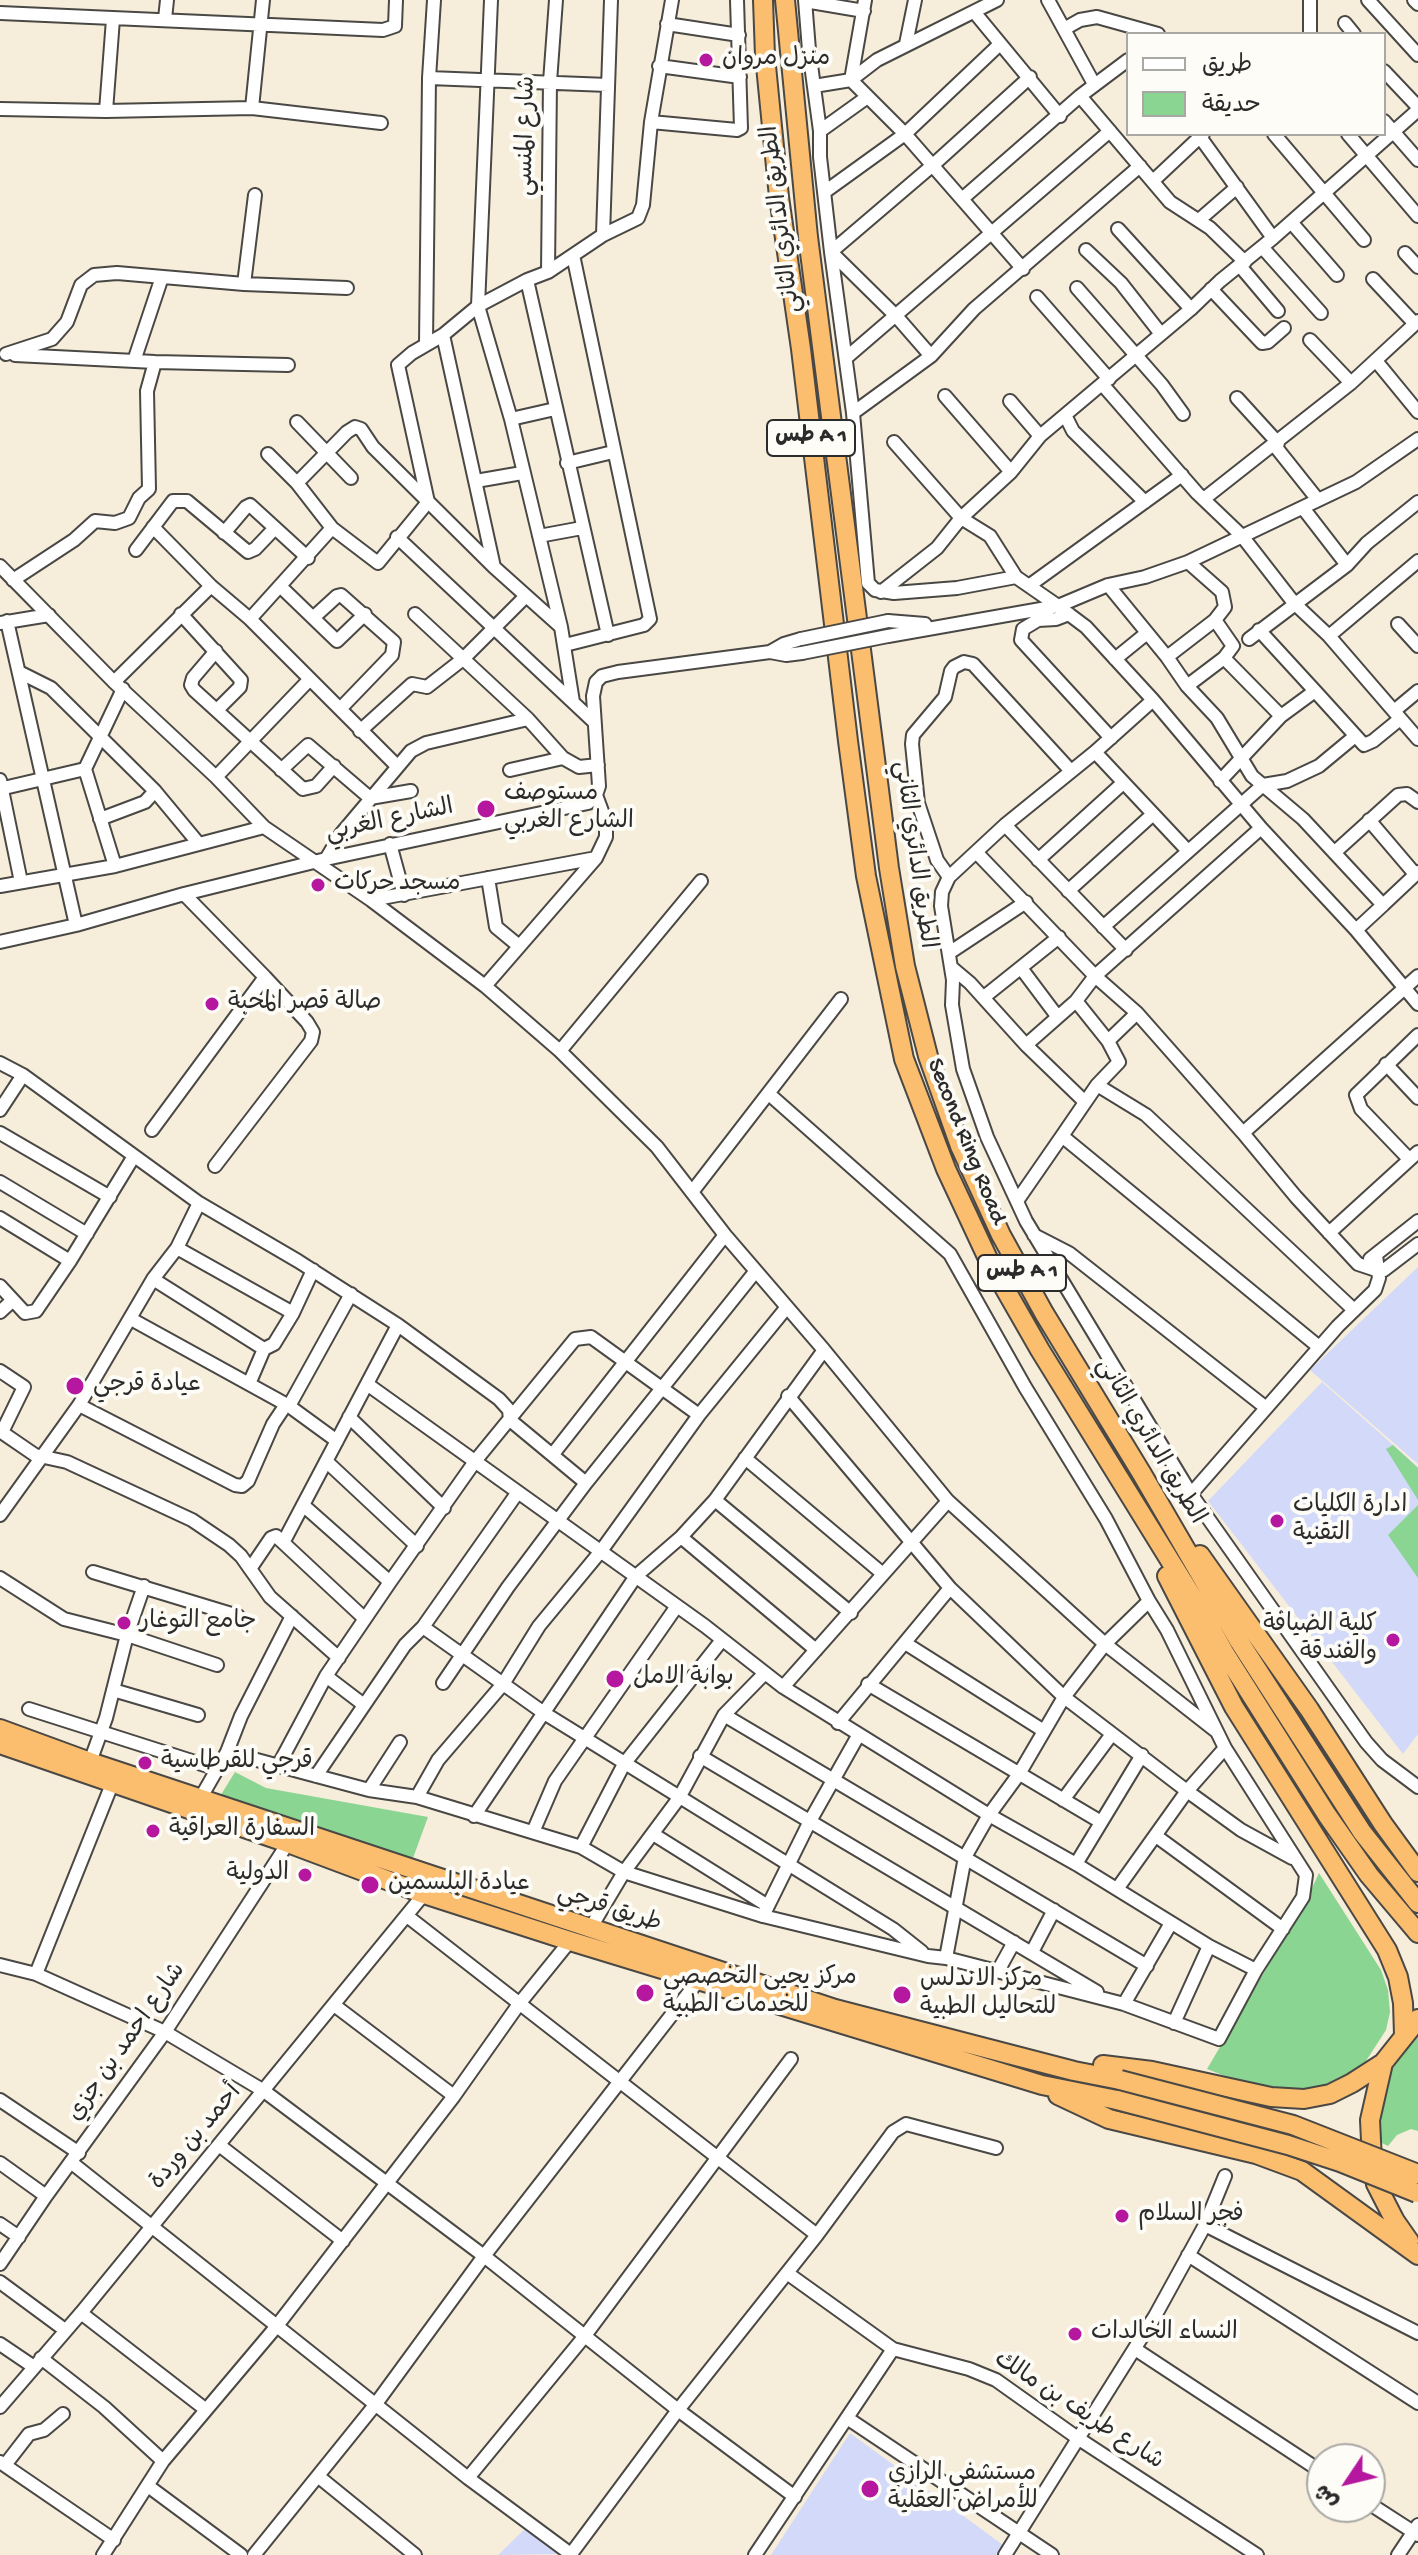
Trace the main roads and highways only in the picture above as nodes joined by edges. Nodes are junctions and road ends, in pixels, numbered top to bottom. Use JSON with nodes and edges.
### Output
{"nodes":[{"id":1,"x":763,"y":0,"type":"edge"},
{"id":2,"x":785,"y":0,"type":"edge"},
{"id":3,"x":866,"y":876,"type":"joint"},
{"id":4,"x":1142,"y":1474,"type":"junction"},
{"id":5,"x":1124,"y":1487,"type":"junction"},
{"id":6,"x":1231,"y":1646,"type":"junction"},
{"id":7,"x":0,"y":1729,"type":"edge"},
{"id":8,"x":0,"y":1744,"type":"edge"},
{"id":9,"x":1418,"y":1872,"type":"edge"},
{"id":10,"x":1418,"y":1903,"type":"edge"},
{"id":11,"x":1418,"y":1933,"type":"edge"},
{"id":12,"x":1418,"y":2019,"type":"edge"},
{"id":13,"x":1404,"y":2035,"type":"junction"},
{"id":14,"x":1036,"y":2061,"type":"junction"},
{"id":15,"x":1383,"y":2063,"type":"junction"},
{"id":16,"x":1042,"y":2085,"type":"junction"},
{"id":17,"x":1418,"y":2174,"type":"edge"},
{"id":18,"x":1418,"y":2193,"type":"edge"},
{"id":19,"x":1418,"y":2253,"type":"edge"}],
"edges":[{"from":1,"to":3,"type":"highway","name":"الطريق الدائري الثاني","number":"طس A 1"},
{"from":2,"to":4,"type":"highway","name":"الطريق الدائري الثاني","number":"طس A 1"},
{"from":3,"to":5,"type":"highway","name":"Second Ring Road","number":"طس A 1"},
{"from":4,"to":6,"type":"highway","name":"الطريق الدائري الثاني","number":"طس A 1"},
{"from":4,"to":9,"type":"highway"},
{"from":5,"to":6,"type":"highway","name":"Second Ring Road","number":"طس A 1"},
{"from":5,"to":13,"type":"highway"},
{"from":6,"to":10,"type":"highway","name":"Second Ring Road"},
{"from":6,"to":11,"type":"highway"},
{"from":7,"to":14,"type":"highway","name":"طريق قرجي"},
{"from":8,"to":16,"type":"highway","name":"طريق قرجي"},
{"from":12,"to":13,"type":"highway"},
{"from":13,"to":15,"type":"highway"},
{"from":14,"to":15,"type":"highway"},
{"from":14,"to":17,"type":"highway","name":"طريق قرجي","bridge":true},
{"from":15,"to":19,"type":"highway"},
{"from":16,"to":18,"type":"highway","name":"طريق قرجي","bridge":true},
{"from":16,"to":19,"type":"highway"}]}
